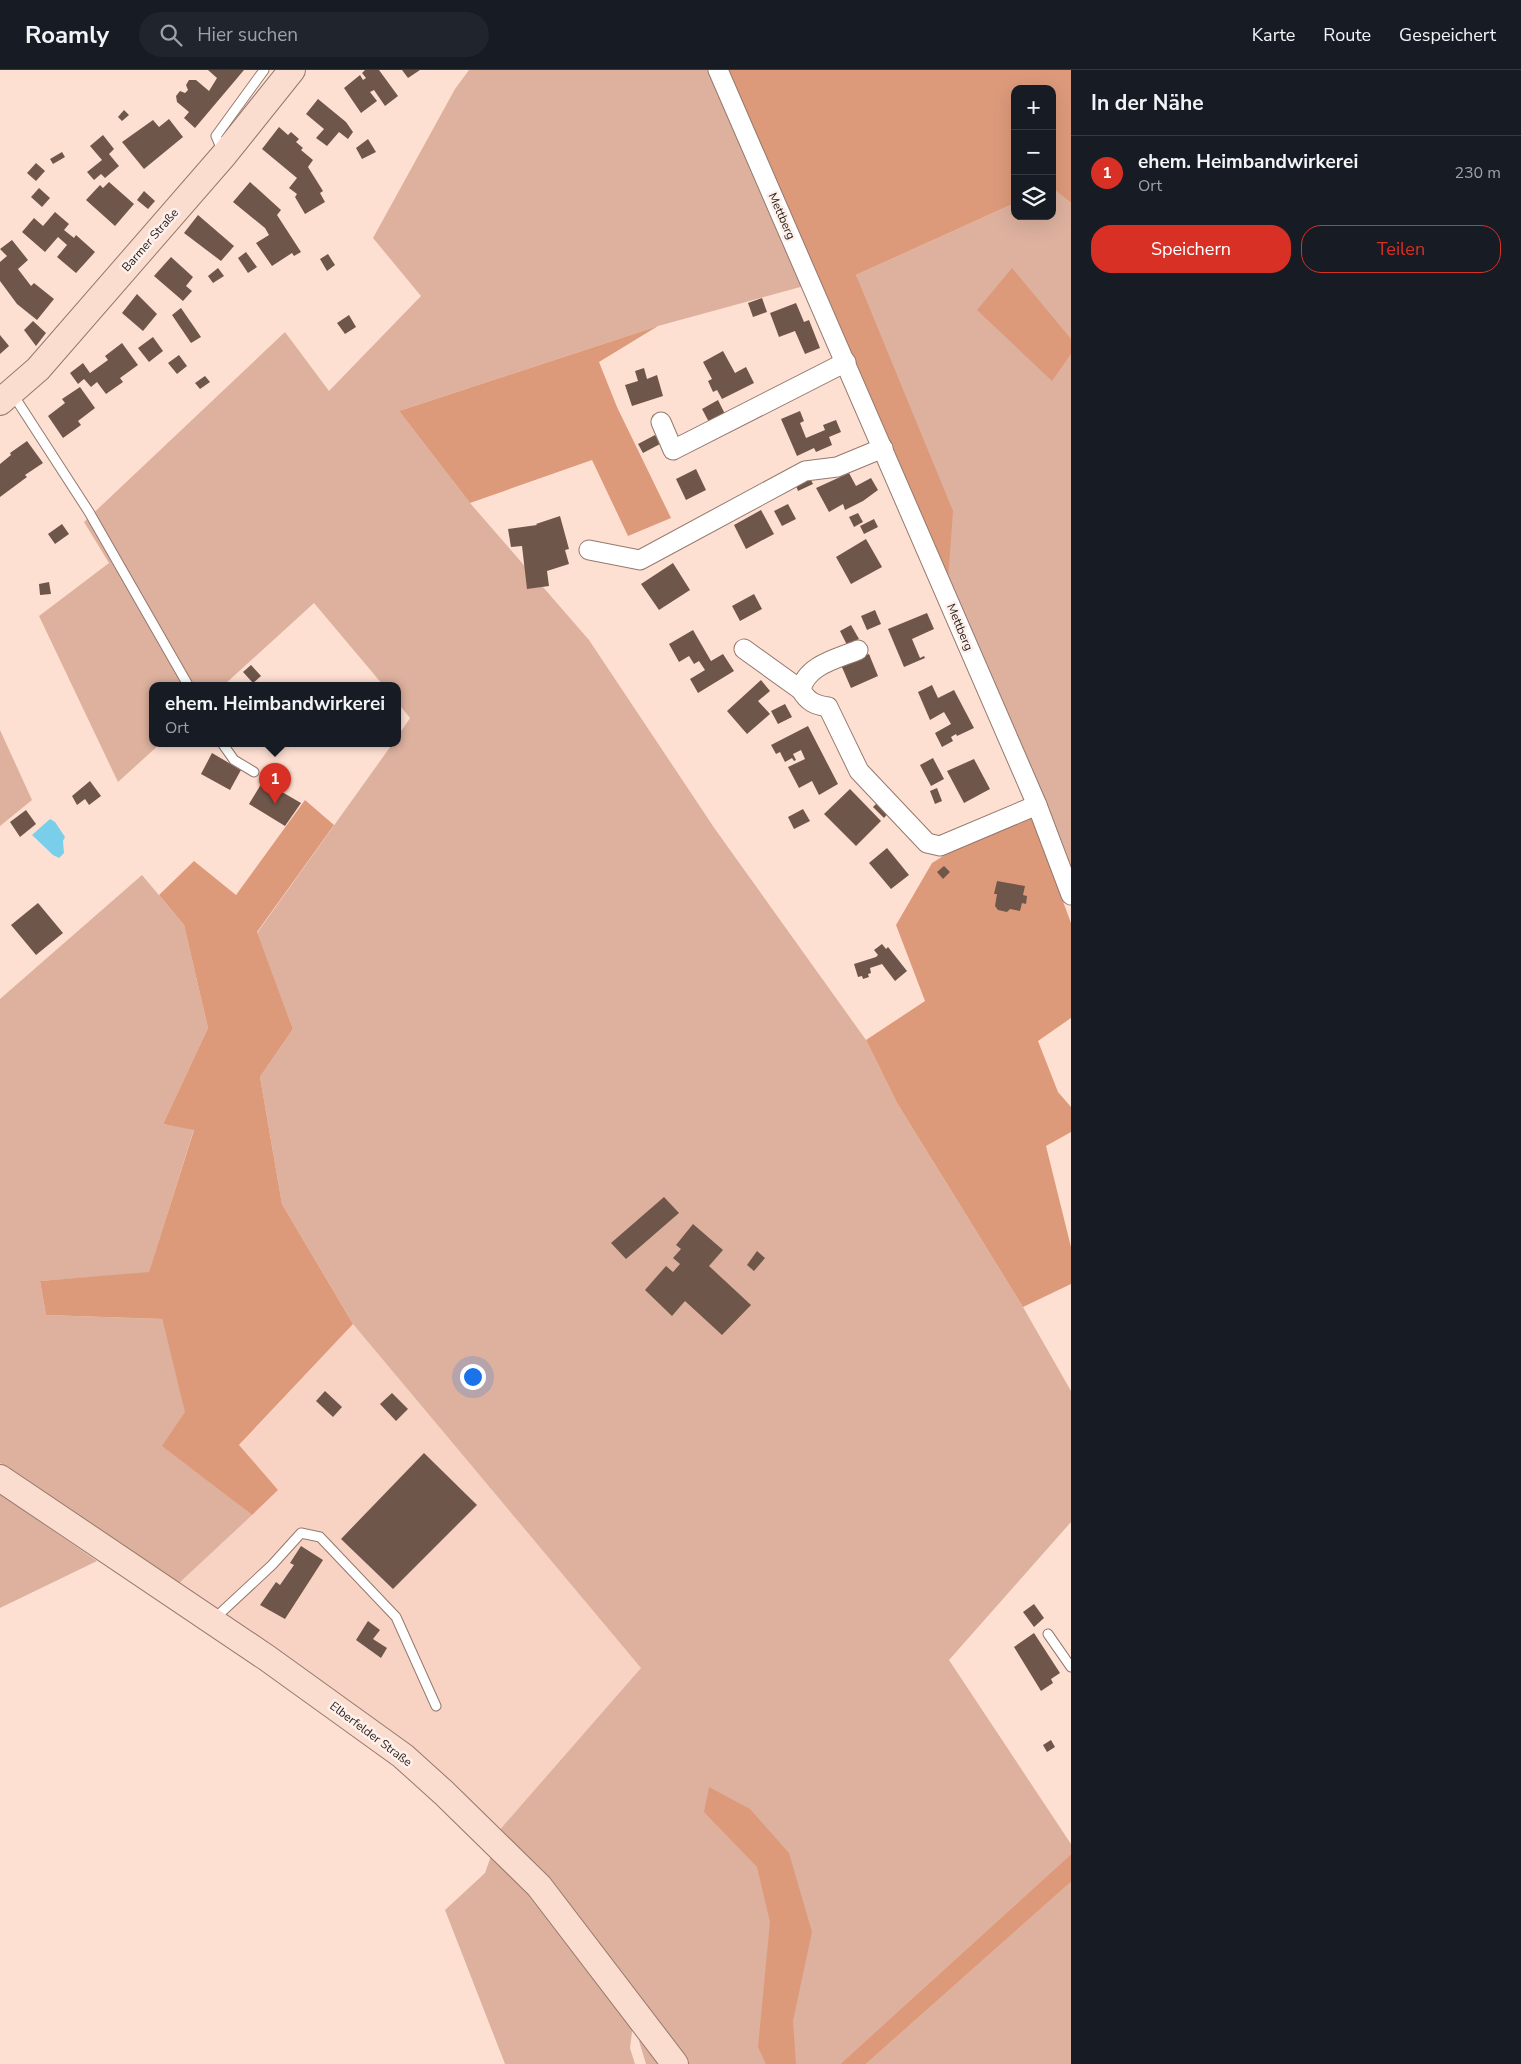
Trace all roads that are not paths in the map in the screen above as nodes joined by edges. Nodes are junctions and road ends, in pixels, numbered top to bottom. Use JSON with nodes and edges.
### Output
{"nodes":[{"id":1,"x":264,"y":70,"type":"edge"},
{"id":2,"x":292,"y":70,"type":"edge"},
{"id":3,"x":718,"y":70,"type":"edge"},
{"id":4,"x":224,"y":155,"type":"junction"},
{"id":5,"x":846,"y":362,"type":"junction"},
{"id":6,"x":6,"y":398,"type":"edge"},
{"id":7,"x":661,"y":422,"type":"dead end"},
{"id":8,"x":883,"y":448,"type":"junction"},
{"id":9,"x":589,"y":550,"type":"dead end"},
{"id":10,"x":744,"y":649,"type":"dead end"},
{"id":11,"x":858,"y":650,"type":"dead end"},
{"id":12,"x":186,"y":682,"type":"edge"},
{"id":13,"x":801,"y":690,"type":"junction"},
{"id":14,"x":225,"y":747,"type":"edge"},
{"id":15,"x":254,"y":772,"type":"dead end"},
{"id":16,"x":1037,"y":805,"type":"junction"},
{"id":17,"x":1071,"y":895,"type":"edge"},
{"id":18,"x":0,"y":1478,"type":"edge"},
{"id":19,"x":212,"y":1621,"type":"junction"},
{"id":20,"x":1048,"y":1634,"type":"dead end"},
{"id":21,"x":1071,"y":1667,"type":"edge"},
{"id":22,"x":436,"y":1706,"type":"dead end"},
{"id":23,"x":675,"y":2064,"type":"edge"}],
"edges":[{"from":1,"to":4,"type":"lane"},
{"from":2,"to":4,"type":"main road","name":"Barmer Straße"},
{"from":3,"to":5,"type":"street","name":"Mettberg"},
{"from":4,"to":6,"type":"main road","name":"Barmer Straße"},
{"from":5,"to":7,"type":"street"},
{"from":5,"to":8,"type":"street","name":"Mettberg"},
{"from":6,"to":12,"type":"lane"},
{"from":8,"to":9,"type":"street"},
{"from":8,"to":16,"type":"street","name":"Mettberg"},
{"from":10,"to":13,"type":"street"},
{"from":11,"to":13,"type":"street"},
{"from":13,"to":16,"type":"street"},
{"from":14,"to":15,"type":"lane"},
{"from":16,"to":17,"type":"street","name":"Mettberg"},
{"from":18,"to":19,"type":"main road","name":"Elberfelder Straße"},
{"from":19,"to":22,"type":"lane"},
{"from":19,"to":23,"type":"main road","name":"Elberfelder Straße"},
{"from":20,"to":21,"type":"lane"}]}
